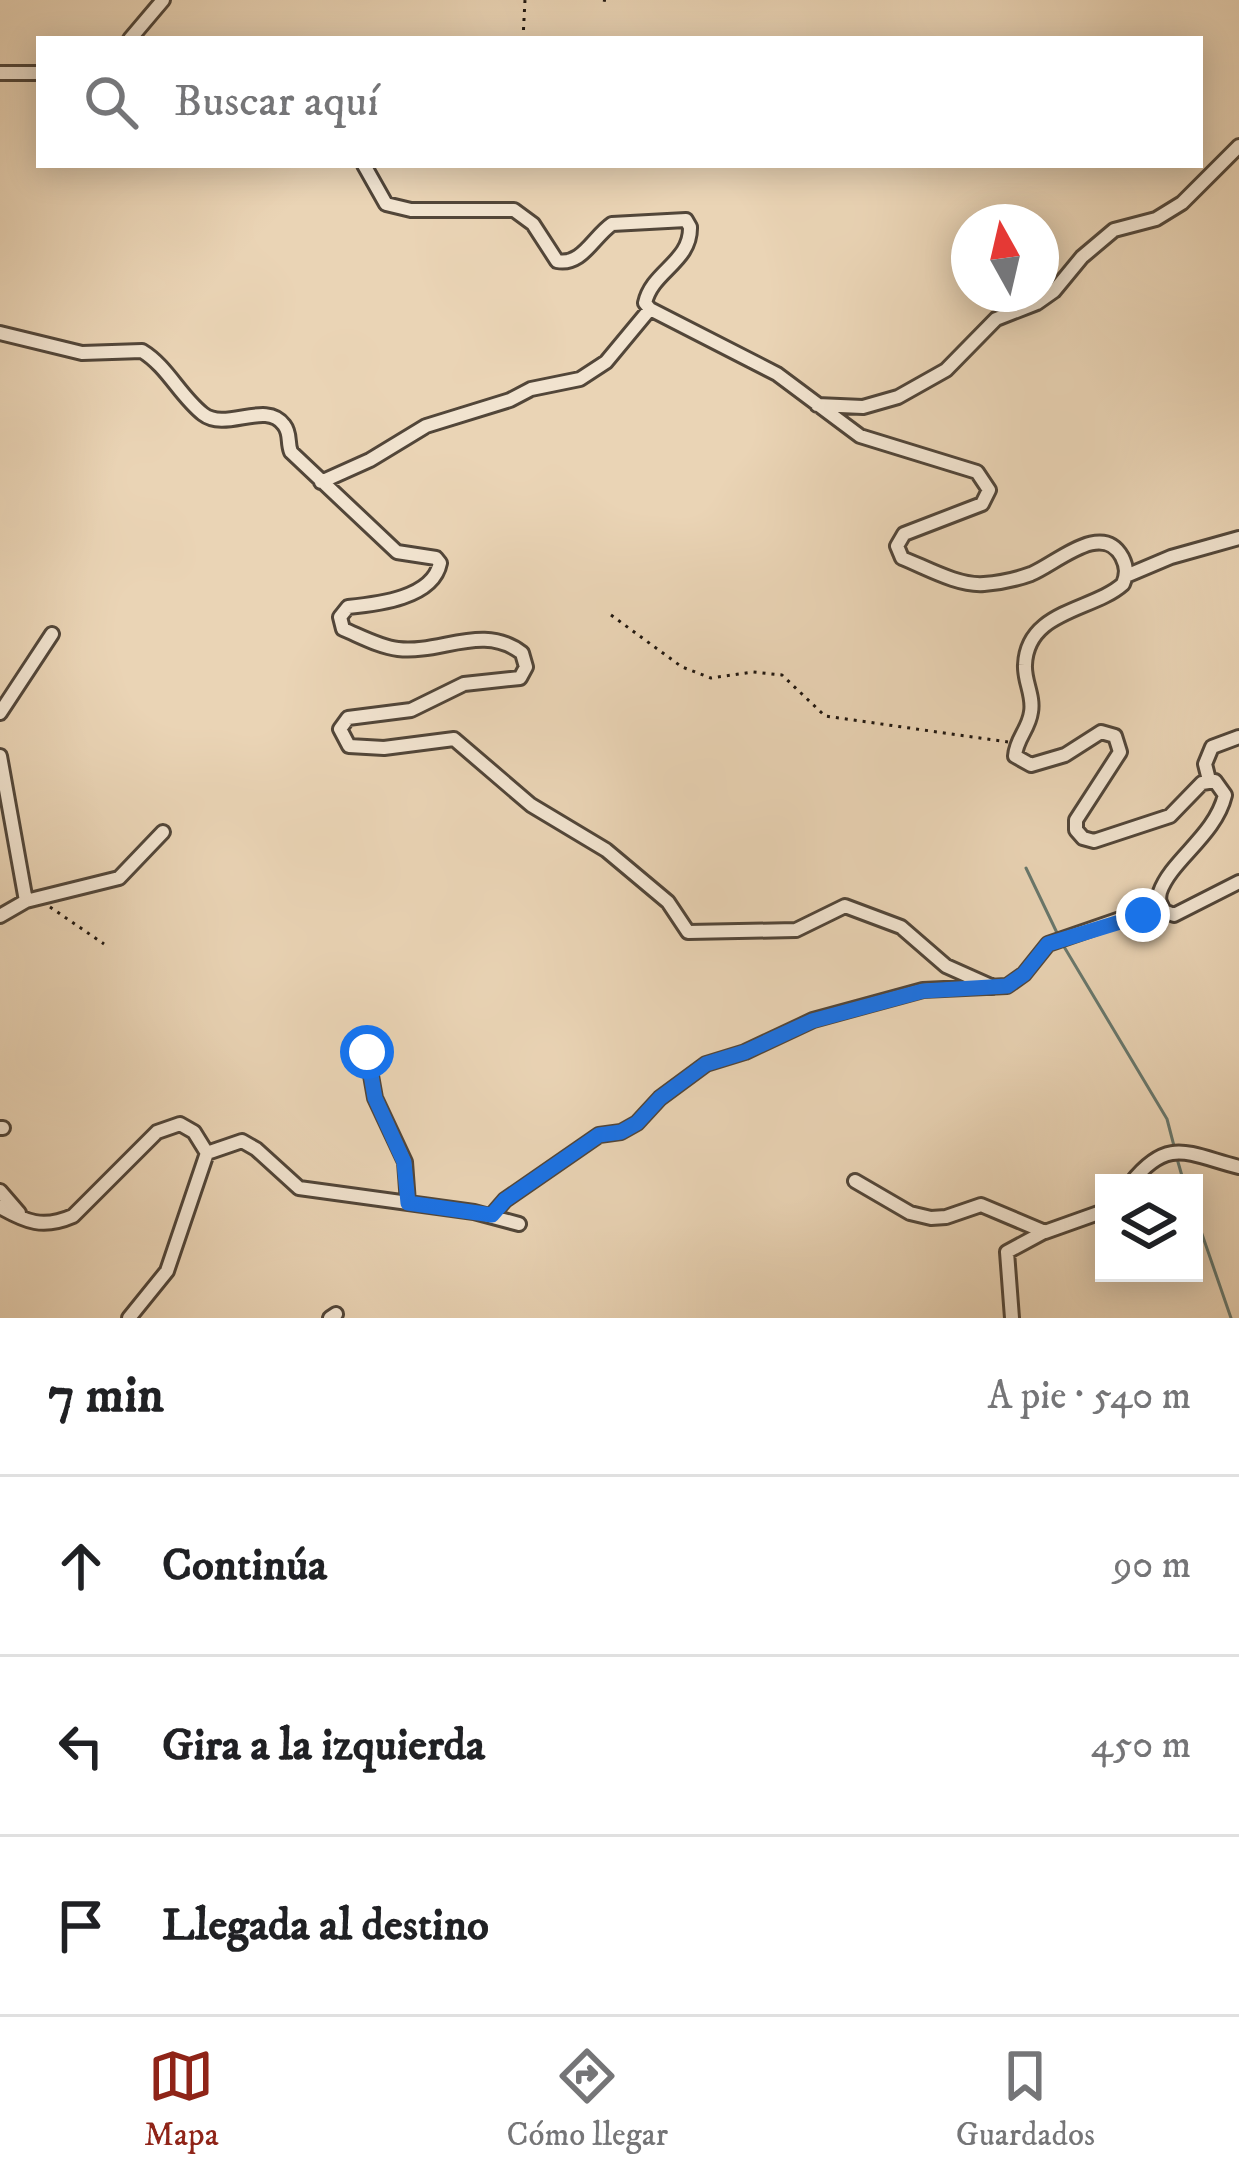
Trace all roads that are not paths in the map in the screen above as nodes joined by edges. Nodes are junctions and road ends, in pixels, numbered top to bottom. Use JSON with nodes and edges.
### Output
{"nodes":[{"id":1,"x":164,"y":0,"type":"edge"},
{"id":2,"x":133,"y":36,"type":"edge"},
{"id":3,"x":0,"y":73,"type":"edge"},
{"id":4,"x":36,"y":74,"type":"edge"},
{"id":5,"x":1239,"y":146,"type":"edge"},
{"id":6,"x":366,"y":168,"type":"edge"},
{"id":7,"x":650,"y":309,"type":"junction"},
{"id":8,"x":0,"y":333,"type":"edge"},
{"id":9,"x":817,"y":405,"type":"junction"},
{"id":10,"x":322,"y":482,"type":"junction"},
{"id":11,"x":1239,"y":538,"type":"edge"},
{"id":12,"x":1126,"y":576,"type":"junction"},
{"id":13,"x":52,"y":634,"type":"dead end"},
{"id":14,"x":0,"y":713,"type":"edge"},
{"id":15,"x":1239,"y":737,"type":"edge"},
{"id":16,"x":0,"y":756,"type":"edge"},
{"id":17,"x":1209,"y":780,"type":"junction"},
{"id":18,"x":163,"y":832,"type":"dead end"},
{"id":19,"x":1239,"y":882,"type":"edge"},
{"id":20,"x":32,"y":900,"type":"junction"},
{"id":21,"x":1164,"y":911,"type":"junction"},
{"id":22,"x":0,"y":916,"type":"edge"},
{"id":23,"x":993,"y":987,"type":"junction"},
{"id":24,"x":367,"y":1052,"type":"dead end"},
{"id":25,"x":207,"y":1153,"type":"junction"},
{"id":26,"x":1239,"y":1167,"type":"edge"},
{"id":27,"x":1139,"y":1174,"type":"edge"},
{"id":28,"x":855,"y":1181,"type":"dead end"},
{"id":29,"x":0,"y":1191,"type":"edge"},
{"id":30,"x":408,"y":1203,"type":"junction"},
{"id":31,"x":0,"y":1207,"type":"edge"},
{"id":32,"x":1095,"y":1214,"type":"edge"},
{"id":33,"x":492,"y":1215,"type":"junction"},
{"id":34,"x":27,"y":1223,"type":"junction"},
{"id":35,"x":519,"y":1224,"type":"dead end"},
{"id":36,"x":1045,"y":1232,"type":"junction"},
{"id":37,"x":129,"y":1318,"type":"edge"},
{"id":38,"x":1012,"y":1318,"type":"edge"}],
"edges":[{"from":1,"to":2,"type":"street"},
{"from":3,"to":4,"type":"street"},
{"from":5,"to":9,"type":"street"},
{"from":6,"to":7,"type":"street"},
{"from":7,"to":9,"type":"street"},
{"from":7,"to":10,"type":"street"},
{"from":8,"to":10,"type":"street"},
{"from":9,"to":12,"type":"street"},
{"from":10,"to":23,"type":"street"},
{"from":11,"to":12,"type":"street"},
{"from":12,"to":17,"type":"street"},
{"from":13,"to":14,"type":"street"},
{"from":15,"to":17,"type":"street"},
{"from":16,"to":20,"type":"street"},
{"from":17,"to":21,"type":"street"},
{"from":18,"to":20,"type":"street"},
{"from":19,"to":21,"type":"street"},
{"from":20,"to":22,"type":"street"},
{"from":21,"to":23,"type":"street"},
{"from":23,"to":33,"type":"street"},
{"from":24,"to":30,"type":"street"},
{"from":25,"to":30,"type":"street"},
{"from":25,"to":34,"type":"street"},
{"from":25,"to":37,"type":"street"},
{"from":26,"to":27,"type":"street"},
{"from":28,"to":36,"type":"street"},
{"from":29,"to":34,"type":"street"},
{"from":30,"to":33,"type":"street"},
{"from":31,"to":34,"type":"street"},
{"from":32,"to":36,"type":"street"},
{"from":33,"to":35,"type":"street"},
{"from":36,"to":38,"type":"street"}]}
